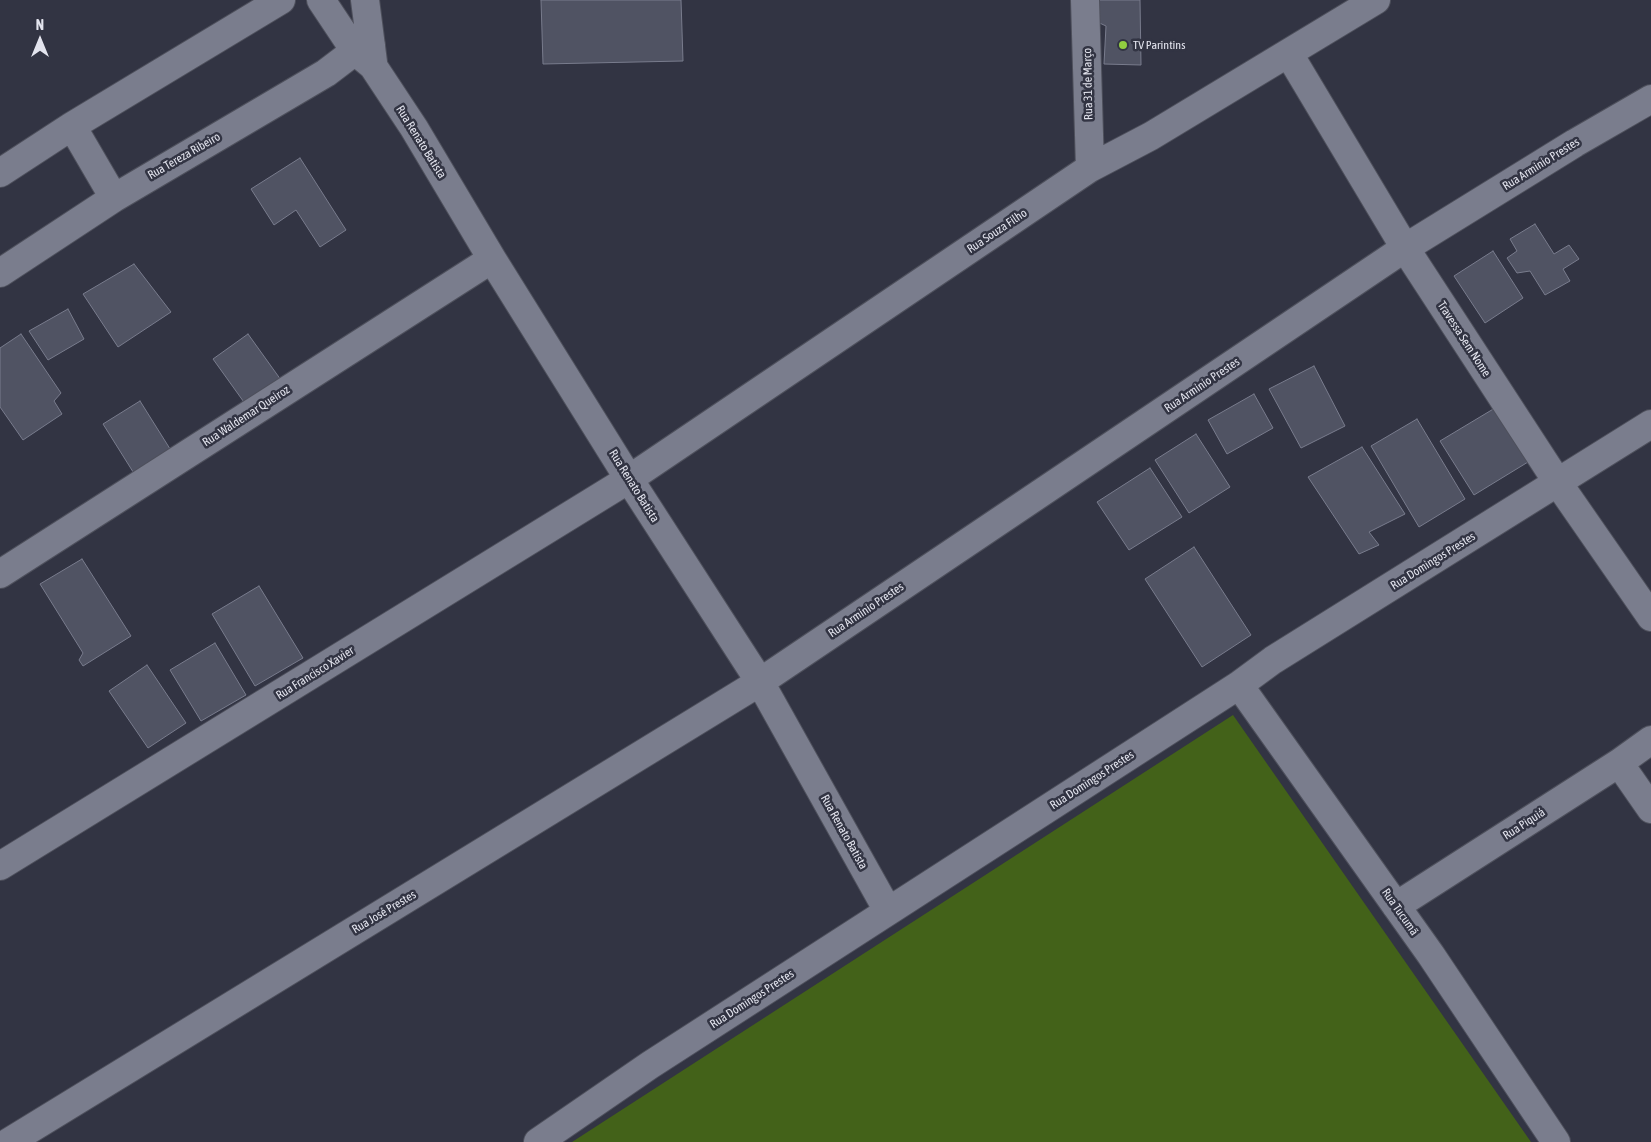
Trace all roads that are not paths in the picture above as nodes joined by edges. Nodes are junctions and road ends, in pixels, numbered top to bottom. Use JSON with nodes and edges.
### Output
{"nodes":[{"id":1,"x":281,"y":0,"type":"edge"},
{"id":2,"x":321,"y":0,"type":"edge"},
{"id":3,"x":365,"y":0,"type":"edge"},
{"id":4,"x":1085,"y":0,"type":"edge"},
{"id":5,"x":1376,"y":0,"type":"edge"},
{"id":6,"x":367,"y":54,"type":"junction"},
{"id":7,"x":1289,"y":54,"type":"junction"},
{"id":8,"x":1651,"y":99,"type":"edge"},
{"id":9,"x":72,"y":126,"type":"junction"},
{"id":10,"x":1090,"y":168,"type":"junction"},
{"id":11,"x":0,"y":173,"type":"edge"},
{"id":12,"x":114,"y":198,"type":"junction"},
{"id":13,"x":1405,"y":248,"type":"junction"},
{"id":14,"x":492,"y":259,"type":"junction"},
{"id":15,"x":0,"y":273,"type":"edge"},
{"id":16,"x":1651,"y":424,"type":"edge"},
{"id":17,"x":629,"y":479,"type":"junction"},
{"id":18,"x":1558,"y":483,"type":"junction"},
{"id":19,"x":0,"y":574,"type":"edge"},
{"id":20,"x":1651,"y":617,"type":"edge"},
{"id":21,"x":760,"y":682,"type":"junction"},
{"id":22,"x":1239,"y":686,"type":"junction"},
{"id":23,"x":1651,"y":740,"type":"edge"},
{"id":24,"x":1619,"y":763,"type":"junction"},
{"id":25,"x":1651,"y":809,"type":"edge"},
{"id":26,"x":0,"y":866,"type":"edge"},
{"id":27,"x":1396,"y":906,"type":"junction"},
{"id":28,"x":888,"y":911,"type":"junction"},
{"id":29,"x":9,"y":1142,"type":"edge"},
{"id":30,"x":538,"y":1142,"type":"edge"},
{"id":31,"x":1556,"y":1142,"type":"edge"}],
"edges":[{"from":1,"to":9,"type":"street"},
{"from":2,"to":6,"type":"street","name":"Rua Renato Batista"},
{"from":3,"to":6,"type":"street","name":"Rua Renato Batista"},
{"from":4,"to":10,"type":"street","name":"Rua 31 de Março"},
{"from":5,"to":7,"type":"street","name":"Rua Souza Filho"},
{"from":6,"to":12,"type":"street","name":"Rua Tereza Ribeiro"},
{"from":6,"to":14,"type":"street","name":"Rua Renato Batista"},
{"from":7,"to":10,"type":"street","name":"Rua Souza Filho"},
{"from":7,"to":13,"type":"street","name":"Travessa Sem Nome"},
{"from":8,"to":13,"type":"street","name":"Rua Arminio Prestes"},
{"from":9,"to":11,"type":"street"},
{"from":9,"to":12,"type":"street"},
{"from":10,"to":17,"type":"street","name":"Rua Souza Filho"},
{"from":12,"to":15,"type":"street","name":"Rua Tereza Ribeiro"},
{"from":13,"to":18,"type":"street","name":"Travessa Sem Nome"},
{"from":13,"to":21,"type":"street","name":"Rua Arminio Prestes"},
{"from":14,"to":17,"type":"street","name":"Rua Renato Batista"},
{"from":14,"to":19,"type":"street","name":"Rua Waldemar Queiroz"},
{"from":16,"to":18,"type":"street","name":"Rua Domingos Prestes"},
{"from":17,"to":21,"type":"street","name":"Rua Renato Batista"},
{"from":17,"to":26,"type":"street","name":"Rua Francisco Xavier"},
{"from":18,"to":20,"type":"street","name":"Travessa Sem Nome"},
{"from":18,"to":22,"type":"street","name":"Rua Domingos Prestes"},
{"from":21,"to":28,"type":"street","name":"Rua Renato Batista"},
{"from":21,"to":29,"type":"street","name":"Rua José Prestes"},
{"from":22,"to":27,"type":"street","name":"Rua Tucumã"},
{"from":22,"to":28,"type":"street","name":"Rua Domingos Prestes"},
{"from":23,"to":24,"type":"street","name":"Rua Piquiá"},
{"from":24,"to":25,"type":"street"},
{"from":24,"to":27,"type":"street","name":"Rua Piquiá"},
{"from":27,"to":31,"type":"street","name":"Rua Tucumã"},
{"from":28,"to":30,"type":"street","name":"Rua Domingos Prestes"}]}
